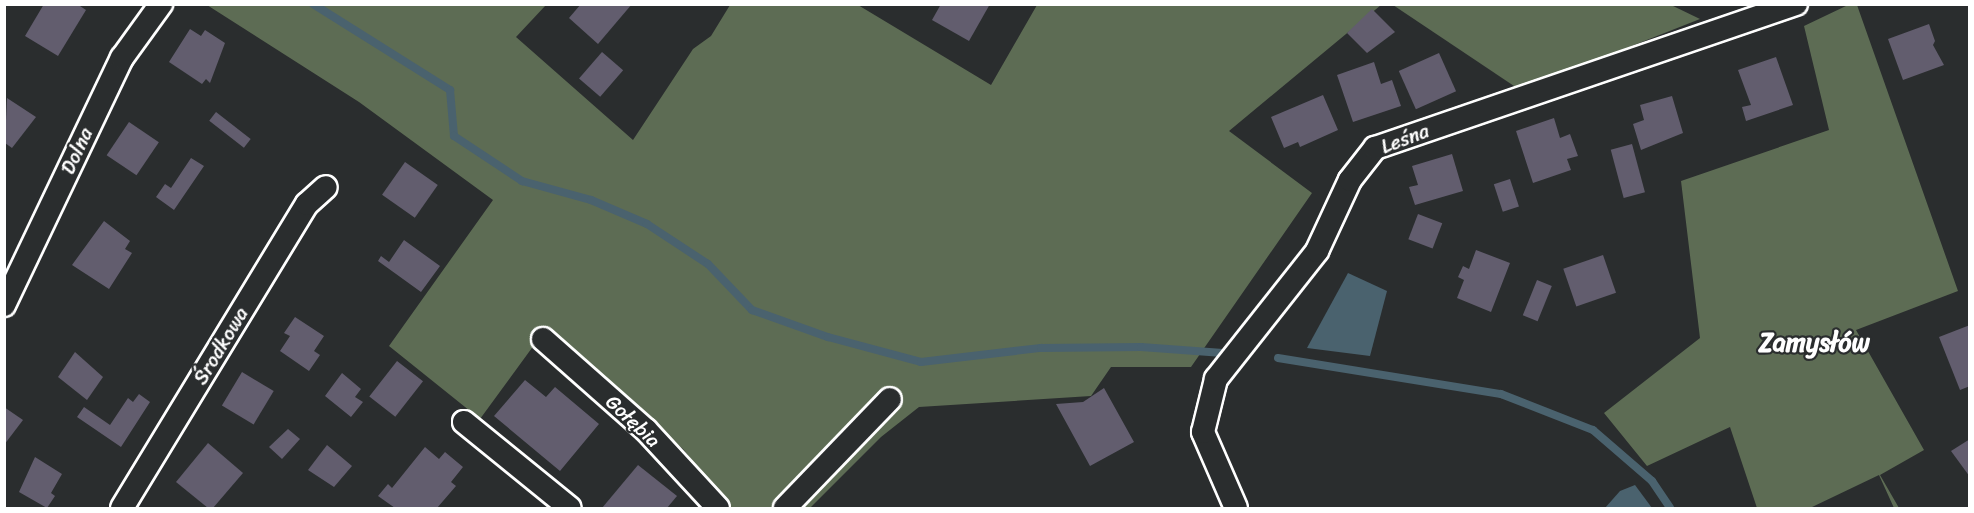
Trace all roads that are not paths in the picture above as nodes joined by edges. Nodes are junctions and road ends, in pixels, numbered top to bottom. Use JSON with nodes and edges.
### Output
{"nodes":[{"id":1,"x":161,"y":4,"type":"edge"},
{"id":2,"x":1796,"y":4,"type":"edge"},
{"id":3,"x":326,"y":187,"type":"dead end"},
{"id":4,"x":4,"y":305,"type":"edge"},
{"id":5,"x":543,"y":339,"type":"dead end"},
{"id":6,"x":890,"y":399,"type":"dead end"},
{"id":7,"x":464,"y":422,"type":"dead end"},
{"id":8,"x":122,"y":508,"type":"edge"},
{"id":9,"x":570,"y":508,"type":"edge"},
{"id":10,"x":718,"y":508,"type":"edge"},
{"id":11,"x":785,"y":508,"type":"edge"},
{"id":12,"x":1236,"y":508,"type":"edge"}],
"edges":[{"from":1,"to":4,"type":"street","name":"Dolna"},
{"from":2,"to":12,"type":"street","name":"Leśna"},
{"from":3,"to":8,"type":"street","name":"Środkowa"},
{"from":5,"to":10,"type":"street","name":"Gołębia"},
{"from":6,"to":11,"type":"street"},
{"from":7,"to":9,"type":"street"}]}
